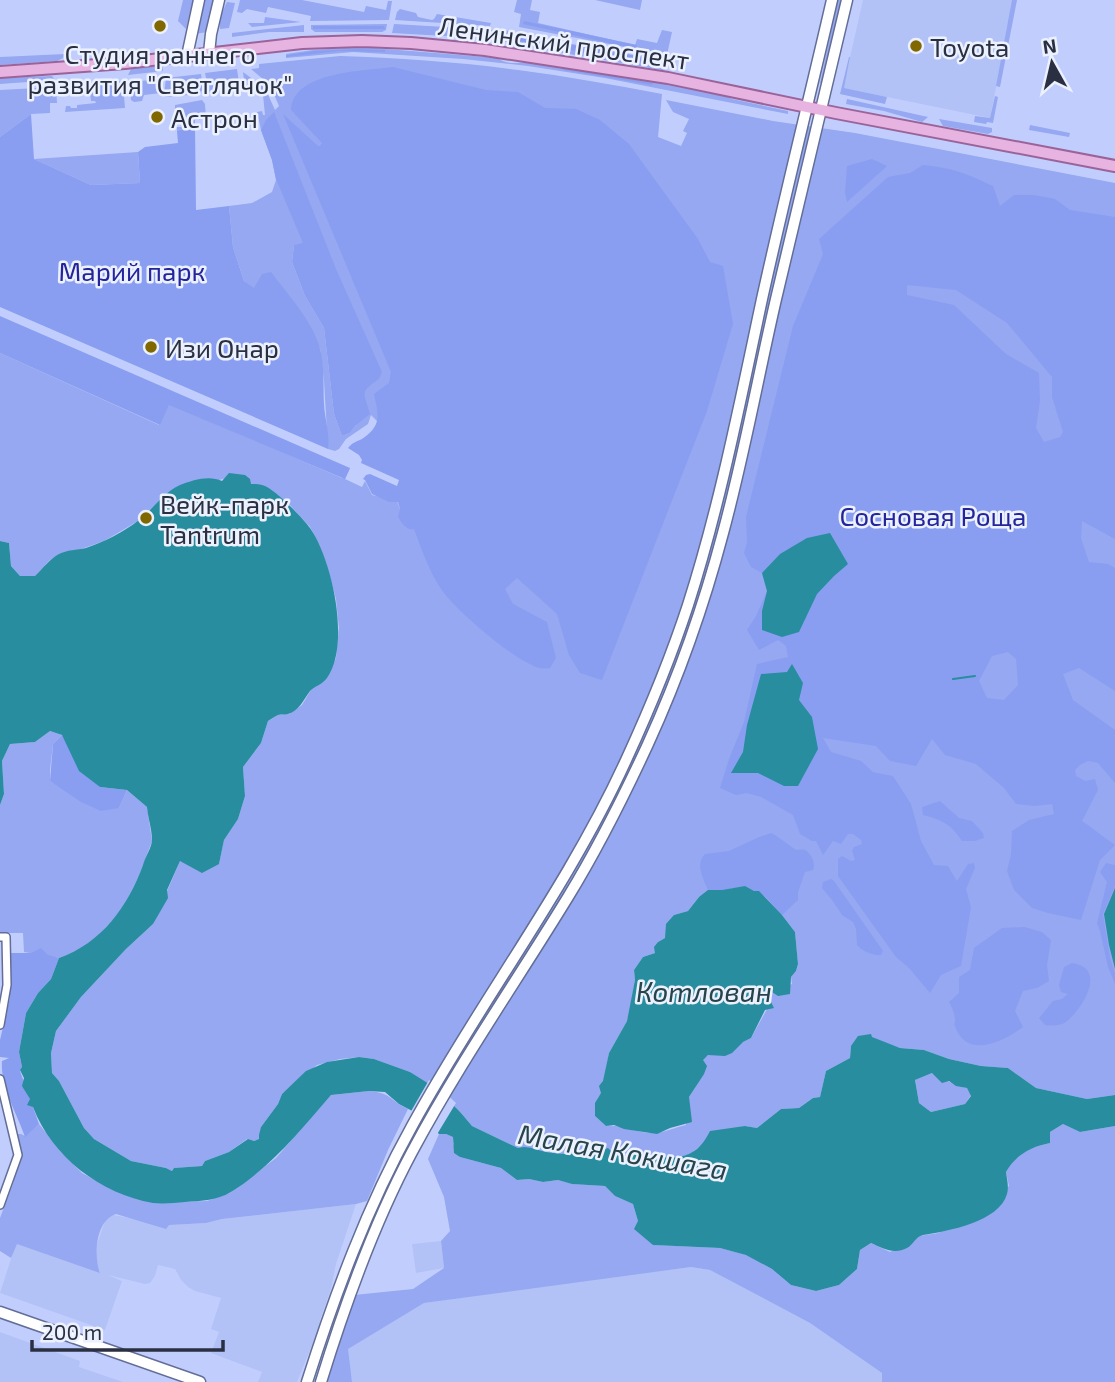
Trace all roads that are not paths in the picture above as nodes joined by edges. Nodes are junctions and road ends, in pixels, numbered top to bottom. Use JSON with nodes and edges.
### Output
{"nodes":[{"id":1,"x":199,"y":0,"type":"edge"},
{"id":2,"x":219,"y":0,"type":"edge"},
{"id":3,"x":832,"y":0,"type":"edge"},
{"id":4,"x":847,"y":0,"type":"edge"},
{"id":5,"x":209,"y":53,"type":"junction"},
{"id":6,"x":187,"y":56,"type":"junction"},
{"id":7,"x":0,"y":72,"type":"edge"},
{"id":8,"x":808,"y":106,"type":"junction"},
{"id":9,"x":822,"y":109,"type":"junction"},
{"id":10,"x":1115,"y":166,"type":"edge"},
{"id":11,"x":3,"y":937,"type":"edge"},
{"id":12,"x":0,"y":1026,"type":"edge"},
{"id":13,"x":0,"y":1079,"type":"edge"},
{"id":14,"x":4,"y":1110,"type":"edge"},
{"id":15,"x":0,"y":1205,"type":"edge"},
{"id":16,"x":0,"y":1312,"type":"edge"},
{"id":17,"x":200,"y":1382,"type":"edge"},
{"id":18,"x":307,"y":1382,"type":"edge"},
{"id":19,"x":321,"y":1382,"type":"edge"}],
"edges":[{"from":1,"to":6,"type":"main road"},
{"from":2,"to":5,"type":"main road"},
{"from":3,"to":8,"type":"main road"},
{"from":4,"to":9,"type":"main road"},
{"from":5,"to":6,"type":"main road","name":"Ленинский проспект"},
{"from":5,"to":8,"type":"main road","name":"Ленинский проспект"},
{"from":6,"to":7,"type":"main road","name":"Ленинский проспект"},
{"from":8,"to":9,"type":"main road","name":"Ленинский проспект"},
{"from":8,"to":18,"type":"main road"},
{"from":9,"to":10,"type":"main road","name":"Ленинский проспект"},
{"from":9,"to":19,"type":"main road"},
{"from":11,"to":12,"type":"street"},
{"from":13,"to":14,"type":"street"},
{"from":14,"to":15,"type":"street"},
{"from":16,"to":17,"type":"main road"}]}
